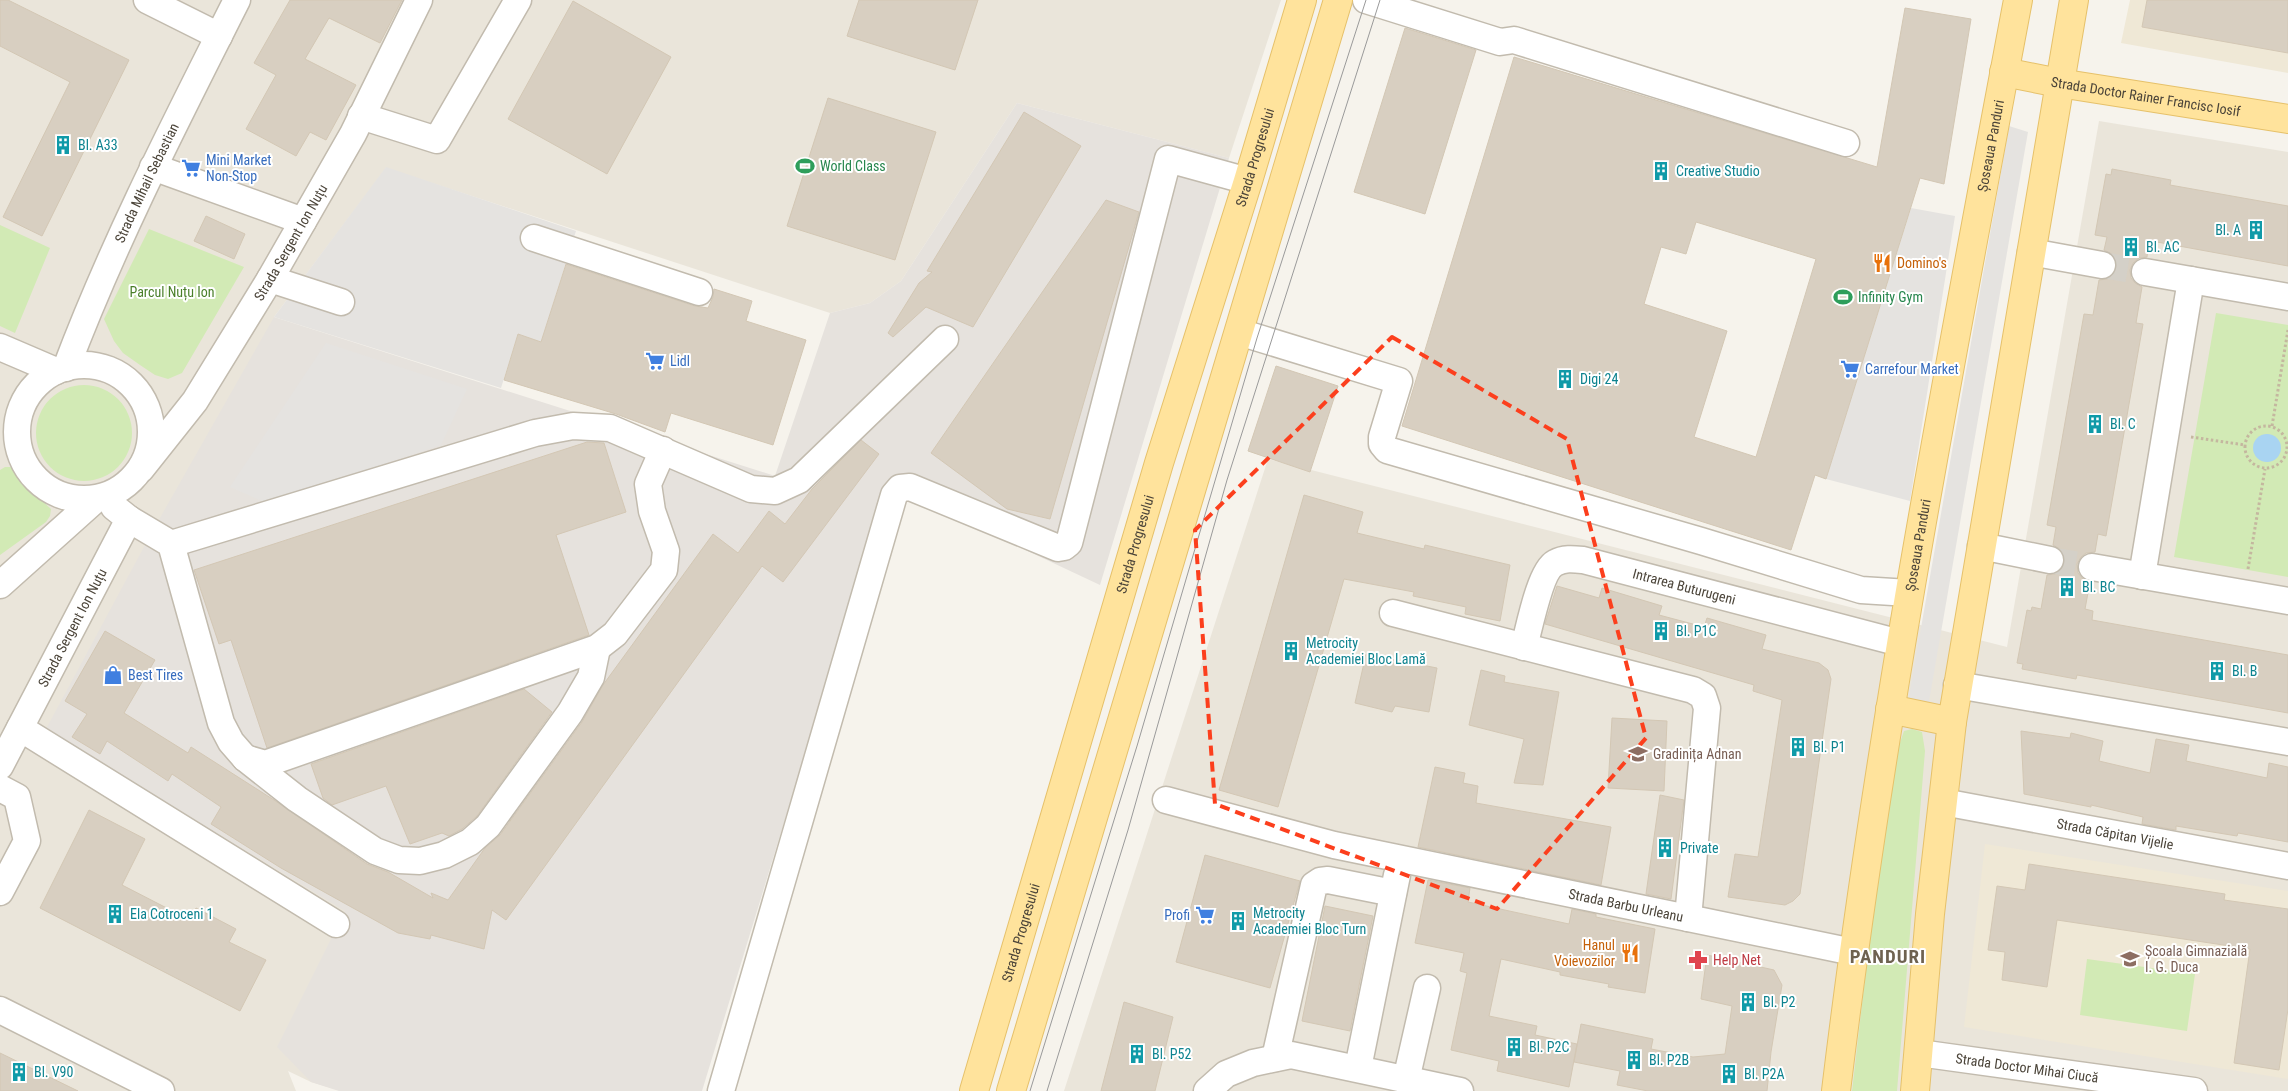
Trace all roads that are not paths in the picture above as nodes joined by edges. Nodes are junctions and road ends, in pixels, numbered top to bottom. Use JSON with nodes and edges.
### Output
{"nodes":[{"id":1,"x":147,"y":0,"type":"edge"},
{"id":2,"x":237,"y":0,"type":"edge"},
{"id":3,"x":419,"y":0,"type":"edge"},
{"id":4,"x":518,"y":0,"type":"edge"},
{"id":5,"x":1302,"y":0,"type":"edge"},
{"id":6,"x":1338,"y":0,"type":"edge"},
{"id":7,"x":1366,"y":0,"type":"edge"},
{"id":8,"x":2018,"y":0,"type":"edge"},
{"id":9,"x":2074,"y":0,"type":"edge"},
{"id":10,"x":219,"y":36,"type":"junction"},
{"id":11,"x":2004,"y":72,"type":"junction"},
{"id":12,"x":2059,"y":83,"type":"junction"},
{"id":13,"x":362,"y":116,"type":"junction"},
{"id":14,"x":2288,"y":119,"type":"edge"},
{"id":15,"x":1846,"y":143,"type":"dead end"},
{"id":16,"x":153,"y":167,"type":"junction"},
{"id":17,"x":1248,"y":181,"type":"junction"},
{"id":18,"x":1280,"y":192,"type":"junction"},
{"id":19,"x":304,"y":221,"type":"junction"},
{"id":20,"x":534,"y":238,"type":"dead end"},
{"id":21,"x":2032,"y":252,"type":"junction"},
{"id":22,"x":2102,"y":265,"type":"tunnel mouth"},
{"id":23,"x":2145,"y":272,"type":"tunnel mouth"},
{"id":24,"x":270,"y":279,"type":"junction"},
{"id":25,"x":2191,"y":280,"type":"junction"},
{"id":26,"x":699,"y":292,"type":"dead end"},
{"id":27,"x":2288,"y":297,"type":"edge"},
{"id":28,"x":341,"y":302,"type":"dead end"},
{"id":29,"x":1238,"y":332,"type":"junction"},
{"id":30,"x":945,"y":338,"type":"dead end"},
{"id":31,"x":3,"y":349,"type":"edge"},
{"id":32,"x":61,"y":370,"type":"junction"},
{"id":33,"x":22,"y":408,"type":"junction"},
{"id":34,"x":0,"y":446,"type":"edge"},
{"id":35,"x":663,"y":450,"type":"junction"},
{"id":36,"x":141,"y":469,"type":"junction"},
{"id":37,"x":99,"y":498,"type":"junction"},
{"id":38,"x":129,"y":519,"type":"junction"},
{"id":39,"x":171,"y":544,"type":"junction"},
{"id":40,"x":1981,"y":546,"type":"junction"},
{"id":41,"x":2050,"y":560,"type":"tunnel mouth"},
{"id":42,"x":2092,"y":568,"type":"tunnel mouth"},
{"id":43,"x":2142,"y":576,"type":"junction"},
{"id":44,"x":0,"y":585,"type":"edge"},
{"id":45,"x":1909,"y":593,"type":"junction"},
{"id":46,"x":2288,"y":601,"type":"edge"},
{"id":47,"x":1393,"y":613,"type":"dead end"},
{"id":48,"x":1900,"y":643,"type":"junction"},
{"id":49,"x":1524,"y":647,"type":"junction"},
{"id":50,"x":597,"y":648,"type":"junction"},
{"id":51,"x":1957,"y":686,"type":"junction"},
{"id":52,"x":1890,"y":709,"type":"junction"},
{"id":53,"x":1952,"y":722,"type":"junction"},
{"id":54,"x":20,"y":728,"type":"junction"},
{"id":55,"x":2288,"y":742,"type":"edge"},
{"id":56,"x":245,"y":758,"type":"junction"},
{"id":57,"x":0,"y":766,"type":"edge"},
{"id":58,"x":0,"y":788,"type":"edge"},
{"id":59,"x":1166,"y":800,"type":"dead end"},
{"id":60,"x":1943,"y":802,"type":"junction"},
{"id":61,"x":1400,"y":858,"type":"junction"},
{"id":62,"x":2288,"y":866,"type":"edge"},
{"id":63,"x":0,"y":892,"type":"edge"},
{"id":64,"x":1393,"y":893,"type":"junction"},
{"id":65,"x":1688,"y":918,"type":"junction"},
{"id":66,"x":336,"y":924,"type":"dead end"},
{"id":67,"x":1853,"y":952,"type":"junction"},
{"id":68,"x":1426,"y":988,"type":"dead end"},
{"id":69,"x":0,"y":1010,"type":"edge"},
{"id":70,"x":1918,"y":1052,"type":"junction"},
{"id":71,"x":1275,"y":1058,"type":"junction"},
{"id":72,"x":1358,"y":1068,"type":"junction"},
{"id":73,"x":1406,"y":1080,"type":"junction"},
{"id":74,"x":161,"y":1091,"type":"edge"},
{"id":75,"x":721,"y":1091,"type":"edge"},
{"id":76,"x":974,"y":1091,"type":"edge"},
{"id":77,"x":1011,"y":1091,"type":"edge"},
{"id":78,"x":1208,"y":1091,"type":"edge"},
{"id":79,"x":1460,"y":1091,"type":"edge"},
{"id":80,"x":1836,"y":1091,"type":"edge"},
{"id":81,"x":1915,"y":1091,"type":"edge"},
{"id":82,"x":2194,"y":1091,"type":"edge"}],
"edges":[{"from":1,"to":10,"type":"street"},
{"from":2,"to":10,"type":"street","name":"Strada Mihail Sebastian"},
{"from":3,"to":13,"type":"street","name":"Strada Sergent Ion Nuțu"},
{"from":4,"to":13,"type":"street"},
{"from":5,"to":17,"type":"main road","name":"Strada Progresului"},
{"from":6,"to":18,"type":"main road"},
{"from":7,"to":15,"type":"street"},
{"from":8,"to":11,"type":"main road","name":"Șoseaua Panduri"},
{"from":9,"to":12,"type":"main road"},
{"from":10,"to":16,"type":"street","name":"Strada Mihail Sebastian"},
{"from":11,"to":12,"type":"main road","name":"Strada Doctor Rainer Francisc Iosif"},
{"from":11,"to":45,"type":"main road","name":"Șoseaua Panduri"},
{"from":12,"to":14,"type":"main road","name":"Strada Doctor Rainer Francisc Iosif"},
{"from":12,"to":21,"type":"main road"},
{"from":13,"to":19,"type":"street","name":"Strada Sergent Ion Nuțu"},
{"from":16,"to":19,"type":"street"},
{"from":16,"to":32,"type":"street","name":"Strada Mihail Sebastian"},
{"from":17,"to":18,"type":"main road"},
{"from":17,"to":75,"type":"street"},
{"from":17,"to":76,"type":"main road","name":"Strada Progresului"},
{"from":18,"to":29,"type":"main road"},
{"from":19,"to":24,"type":"street","name":"Strada Sergent Ion Nuțu"},
{"from":20,"to":26,"type":"street"},
{"from":21,"to":22,"type":"street"},
{"from":21,"to":40,"type":"main road"},
{"from":23,"to":25,"type":"street"},
{"from":24,"to":28,"type":"street"},
{"from":24,"to":36,"type":"street","name":"Strada Sergent Ion Nuțu"},
{"from":25,"to":27,"type":"street"},
{"from":25,"to":43,"type":"street"},
{"from":29,"to":45,"type":"street"},
{"from":29,"to":77,"type":"main road"},
{"from":30,"to":35,"type":"street"},
{"from":31,"to":32,"type":"street"},
{"from":31,"to":33,"type":"street"},
{"from":32,"to":33,"type":"street"},
{"from":32,"to":36,"type":"street"},
{"from":33,"to":34,"type":"street"},
{"from":33,"to":37,"type":"street"},
{"from":35,"to":39,"type":"street"},
{"from":35,"to":50,"type":"street"},
{"from":36,"to":37,"type":"street"},
{"from":37,"to":38,"type":"street"},
{"from":37,"to":44,"type":"street"},
{"from":38,"to":39,"type":"street"},
{"from":38,"to":54,"type":"street","name":"Strada Sergent Ion Nuțu"},
{"from":39,"to":56,"type":"street"},
{"from":40,"to":41,"type":"street"},
{"from":40,"to":51,"type":"main road"},
{"from":42,"to":43,"type":"street"},
{"from":43,"to":46,"type":"street"},
{"from":45,"to":48,"type":"main road","name":"Șoseaua Panduri"},
{"from":47,"to":49,"type":"street"},
{"from":48,"to":49,"type":"street","name":"Intrarea Buturugeni"},
{"from":48,"to":52,"type":"main road","name":"Șoseaua Panduri"},
{"from":49,"to":65,"type":"street"},
{"from":50,"to":56,"type":"street"},
{"from":50,"to":56,"type":"street"},
{"from":51,"to":53,"type":"main road"},
{"from":51,"to":55,"type":"street"},
{"from":52,"to":53,"type":"main road"},
{"from":52,"to":67,"type":"main road","name":"Șoseaua Panduri"},
{"from":53,"to":60,"type":"main road"},
{"from":54,"to":57,"type":"street","name":"Strada Sergent Ion Nuțu"},
{"from":54,"to":66,"type":"street"},
{"from":58,"to":63,"type":"street"},
{"from":59,"to":61,"type":"street","name":"Strada Barbu Urleanu"},
{"from":60,"to":62,"type":"street","name":"Strada Căpitan Vijelie"},
{"from":60,"to":70,"type":"main road"},
{"from":61,"to":64,"type":"street"},
{"from":61,"to":65,"type":"street","name":"Strada Barbu Urleanu"},
{"from":64,"to":71,"type":"street"},
{"from":64,"to":72,"type":"street"},
{"from":65,"to":67,"type":"street","name":"Strada Barbu Urleanu"},
{"from":67,"to":80,"type":"main road","name":"Șoseaua Panduri"},
{"from":68,"to":73,"type":"street"},
{"from":69,"to":74,"type":"street"},
{"from":70,"to":81,"type":"main road"},
{"from":70,"to":82,"type":"street","name":"Strada Doctor Mihai Ciucă"},
{"from":71,"to":72,"type":"street"},
{"from":71,"to":78,"type":"street"},
{"from":72,"to":73,"type":"street"},
{"from":73,"to":79,"type":"street"}]}
